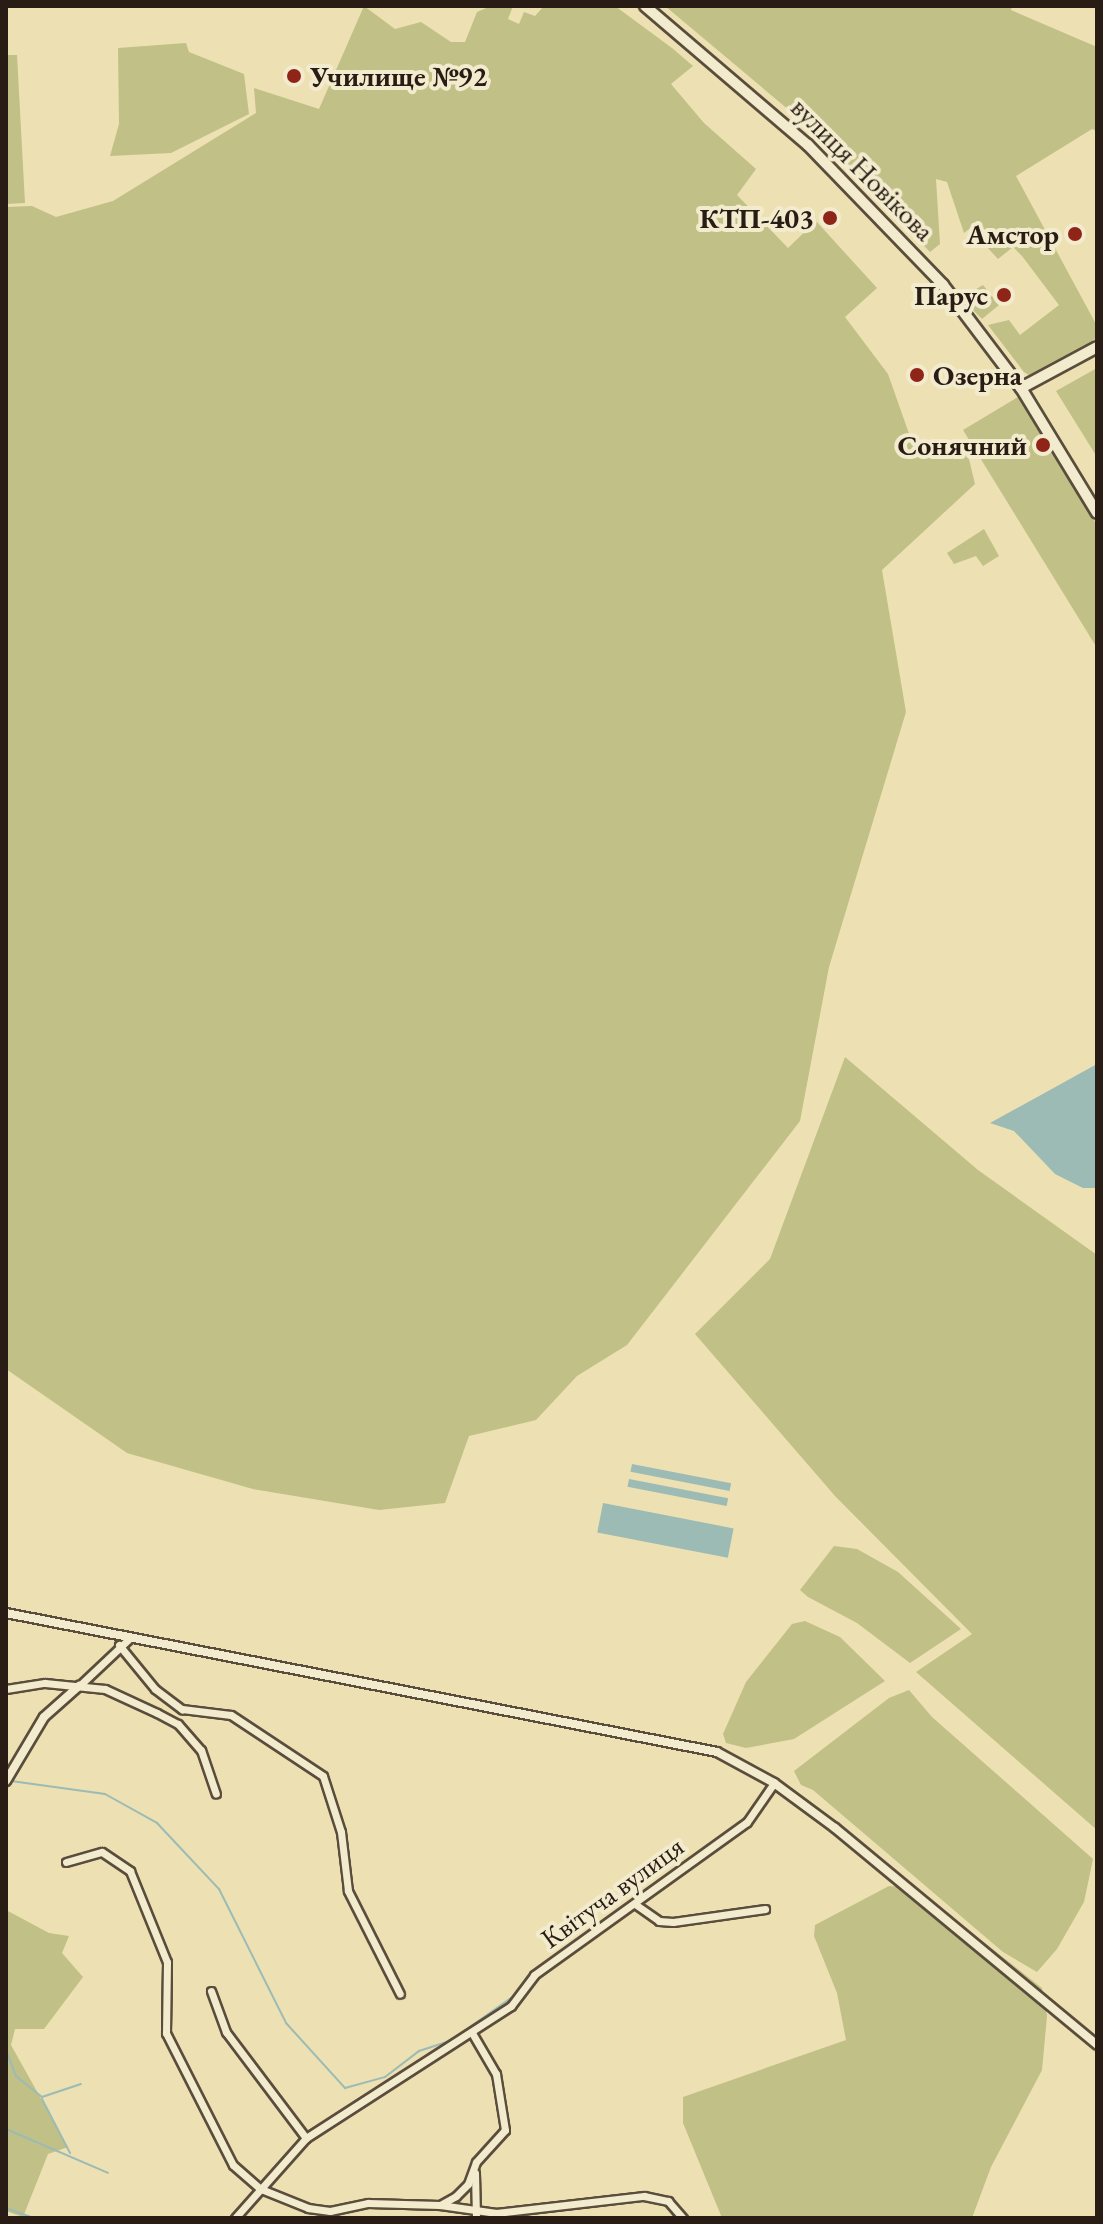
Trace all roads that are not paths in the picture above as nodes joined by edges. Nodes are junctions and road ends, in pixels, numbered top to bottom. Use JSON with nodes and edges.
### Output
{"nodes":[{"id":1,"x":645,"y":6,"type":"edge"},
{"id":2,"x":1097,"y":347,"type":"edge"},
{"id":3,"x":1021,"y":388,"type":"junction"},
{"id":4,"x":1097,"y":513,"type":"edge"},
{"id":5,"x":6,"y":1613,"type":"edge"},
{"id":6,"x":131,"y":1637,"type":"junction"},
{"id":7,"x":119,"y":1645,"type":"junction"},
{"id":8,"x":79,"y":1686,"type":"junction"},
{"id":9,"x":6,"y":1689,"type":"edge"},
{"id":10,"x":6,"y":1781,"type":"edge"},
{"id":11,"x":774,"y":1783,"type":"junction"},
{"id":12,"x":216,"y":1794,"type":"dead end"},
{"id":13,"x":66,"y":1862,"type":"dead end"},
{"id":14,"x":635,"y":1904,"type":"junction"},
{"id":15,"x":765,"y":1909,"type":"dead end"},
{"id":16,"x":211,"y":1991,"type":"dead end"},
{"id":17,"x":400,"y":1994,"type":"dead end"},
{"id":18,"x":472,"y":2033,"type":"junction"},
{"id":19,"x":1097,"y":2045,"type":"edge"},
{"id":20,"x":306,"y":2138,"type":"junction"},
{"id":21,"x":475,"y":2167,"type":"junction"},
{"id":22,"x":261,"y":2189,"type":"junction"},
{"id":23,"x":440,"y":2205,"type":"junction"},
{"id":24,"x":476,"y":2215,"type":"edge"},
{"id":25,"x":235,"y":2218,"type":"edge"},
{"id":26,"x":683,"y":2218,"type":"edge"}],
"edges":[{"from":1,"to":3,"type":"main road","name":"вулиця Новікова"},
{"from":2,"to":3,"type":"main road"},
{"from":3,"to":4,"type":"main road","name":"вулиця Новікова"},
{"from":5,"to":6,"type":"street"},
{"from":6,"to":7,"type":"street"},
{"from":6,"to":11,"type":"street"},
{"from":7,"to":8,"type":"street"},
{"from":7,"to":17,"type":"street"},
{"from":8,"to":9,"type":"street"},
{"from":8,"to":10,"type":"street"},
{"from":8,"to":12,"type":"street"},
{"from":11,"to":14,"type":"street","name":"Квітуча вулиця"},
{"from":11,"to":19,"type":"street"},
{"from":13,"to":22,"type":"street"},
{"from":14,"to":15,"type":"street"},
{"from":14,"to":18,"type":"street","name":"Квітуча вулиця"},
{"from":16,"to":20,"type":"street"},
{"from":18,"to":20,"type":"street","name":"Квітуча вулиця"},
{"from":18,"to":21,"type":"street"},
{"from":20,"to":22,"type":"street","name":"Квітуча вулиця"},
{"from":21,"to":23,"type":"street"},
{"from":21,"to":24,"type":"street"},
{"from":22,"to":23,"type":"street"},
{"from":22,"to":25,"type":"street","name":"Квітуча вулиця"},
{"from":23,"to":24,"type":"street"},
{"from":24,"to":26,"type":"street"}]}
